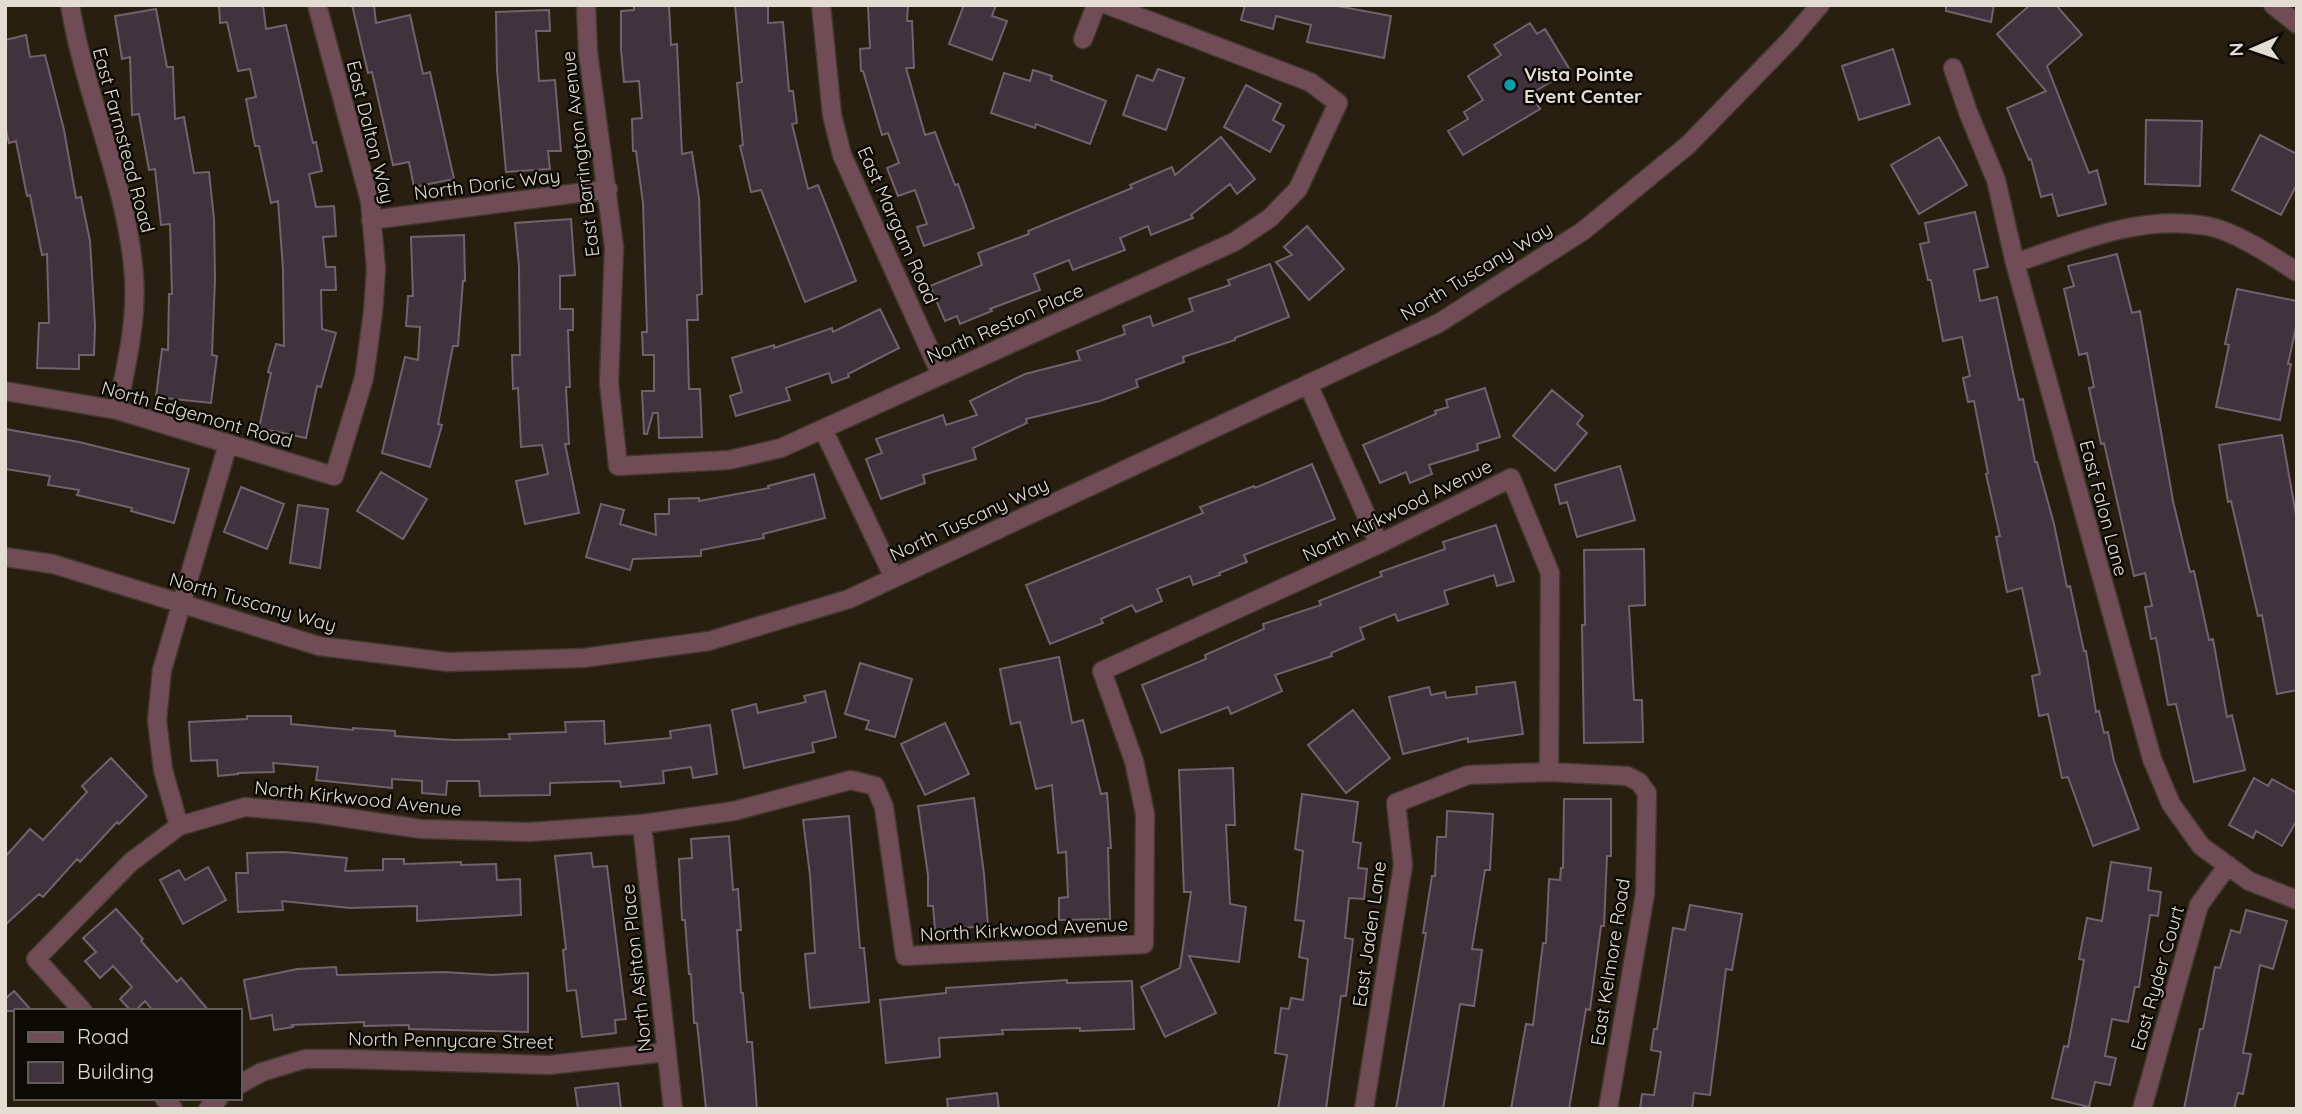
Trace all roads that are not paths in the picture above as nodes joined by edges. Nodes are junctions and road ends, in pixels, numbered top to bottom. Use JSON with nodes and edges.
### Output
{"nodes":[{"id":1,"x":70,"y":5,"type":"edge"},
{"id":2,"x":317,"y":5,"type":"edge"},
{"id":3,"x":586,"y":5,"type":"edge"},
{"id":4,"x":821,"y":5,"type":"edge"},
{"id":5,"x":1096,"y":5,"type":"edge"},
{"id":6,"x":1108,"y":5,"type":"edge"},
{"id":7,"x":1820,"y":5,"type":"edge"},
{"id":8,"x":2273,"y":5,"type":"edge"},
{"id":9,"x":2297,"y":24,"type":"edge"},
{"id":10,"x":1083,"y":39,"type":"dead end"},
{"id":11,"x":1953,"y":68,"type":"dead end"},
{"id":12,"x":608,"y":189,"type":"junction"},
{"id":13,"x":371,"y":220,"type":"junction"},
{"id":14,"x":2015,"y":263,"type":"junction"},
{"id":15,"x":2297,"y":272,"type":"edge"},
{"id":16,"x":941,"y":375,"type":"junction"},
{"id":17,"x":1308,"y":384,"type":"junction"},
{"id":18,"x":5,"y":391,"type":"edge"},
{"id":19,"x":117,"y":410,"type":"junction"},
{"id":20,"x":822,"y":429,"type":"junction"},
{"id":21,"x":228,"y":444,"type":"junction"},
{"id":22,"x":618,"y":466,"type":"joint"},
{"id":23,"x":334,"y":476,"type":"joint"},
{"id":24,"x":1378,"y":544,"type":"junction"},
{"id":25,"x":6,"y":560,"type":"edge"},
{"id":26,"x":894,"y":578,"type":"junction"},
{"id":27,"x":180,"y":603,"type":"junction"},
{"id":28,"x":1549,"y":772,"type":"junction"},
{"id":29,"x":1639,"y":782,"type":"joint"},
{"id":30,"x":642,"y":824,"type":"junction"},
{"id":31,"x":178,"y":826,"type":"junction"},
{"id":32,"x":2228,"y":865,"type":"junction"},
{"id":33,"x":2297,"y":900,"type":"edge"},
{"id":34,"x":81,"y":1009,"type":"edge"},
{"id":35,"x":666,"y":1052,"type":"junction"},
{"id":36,"x":242,"y":1083,"type":"edge"},
{"id":37,"x":673,"y":1109,"type":"edge"},
{"id":38,"x":1364,"y":1109,"type":"edge"},
{"id":39,"x":1608,"y":1109,"type":"edge"},
{"id":40,"x":2142,"y":1109,"type":"edge"}],
"edges":[{"from":1,"to":19,"type":"street","name":"East Farmstead Road"},
{"from":2,"to":13,"type":"street","name":"East Dalton Way"},
{"from":3,"to":12,"type":"street","name":"East Barrington Avenue"},
{"from":4,"to":16,"type":"street","name":"East Margam Road"},
{"from":5,"to":10,"type":"street"},
{"from":6,"to":16,"type":"street","name":"North Reston Place"},
{"from":7,"to":17,"type":"street","name":"North Tuscany Way"},
{"from":8,"to":9,"type":"street"},
{"from":11,"to":14,"type":"street","name":"East Falon Lane"},
{"from":12,"to":13,"type":"street","name":"North Doric Way"},
{"from":12,"to":22,"type":"street","name":"East Barrington Avenue"},
{"from":13,"to":23,"type":"street","name":"East Dalton Way"},
{"from":14,"to":15,"type":"street"},
{"from":14,"to":32,"type":"street","name":"East Falon Lane"},
{"from":16,"to":20,"type":"street","name":"North Reston Place"},
{"from":17,"to":24,"type":"street"},
{"from":17,"to":26,"type":"street","name":"North Tuscany Way"},
{"from":18,"to":19,"type":"street","name":"North Edgemont Road"},
{"from":19,"to":21,"type":"street","name":"North Edgemont Road"},
{"from":20,"to":22,"type":"street","name":"North Reston Place"},
{"from":20,"to":26,"type":"street"},
{"from":21,"to":23,"type":"street","name":"North Edgemont Road"},
{"from":21,"to":27,"type":"street"},
{"from":24,"to":28,"type":"street","name":"North Kirkwood Avenue"},
{"from":24,"to":30,"type":"street","name":"North Kirkwood Avenue"},
{"from":25,"to":27,"type":"street","name":"North Tuscany Way"},
{"from":26,"to":27,"type":"street","name":"North Tuscany Way"},
{"from":27,"to":31,"type":"street"},
{"from":28,"to":29,"type":"street","name":"East Jaden Lane"},
{"from":28,"to":38,"type":"street","name":"East Jaden Lane"},
{"from":29,"to":39,"type":"street","name":"East Kelmore Road"},
{"from":30,"to":31,"type":"street","name":"North Kirkwood Avenue"},
{"from":30,"to":35,"type":"street","name":"North Ashton Place"},
{"from":31,"to":34,"type":"street","name":"North Kirkwood Avenue"},
{"from":32,"to":33,"type":"street","name":"East Falon Lane"},
{"from":32,"to":40,"type":"street","name":"East Ryder Court"},
{"from":35,"to":36,"type":"street","name":"North Pennycare Street"},
{"from":35,"to":37,"type":"street","name":"North Ashton Place"}]}
